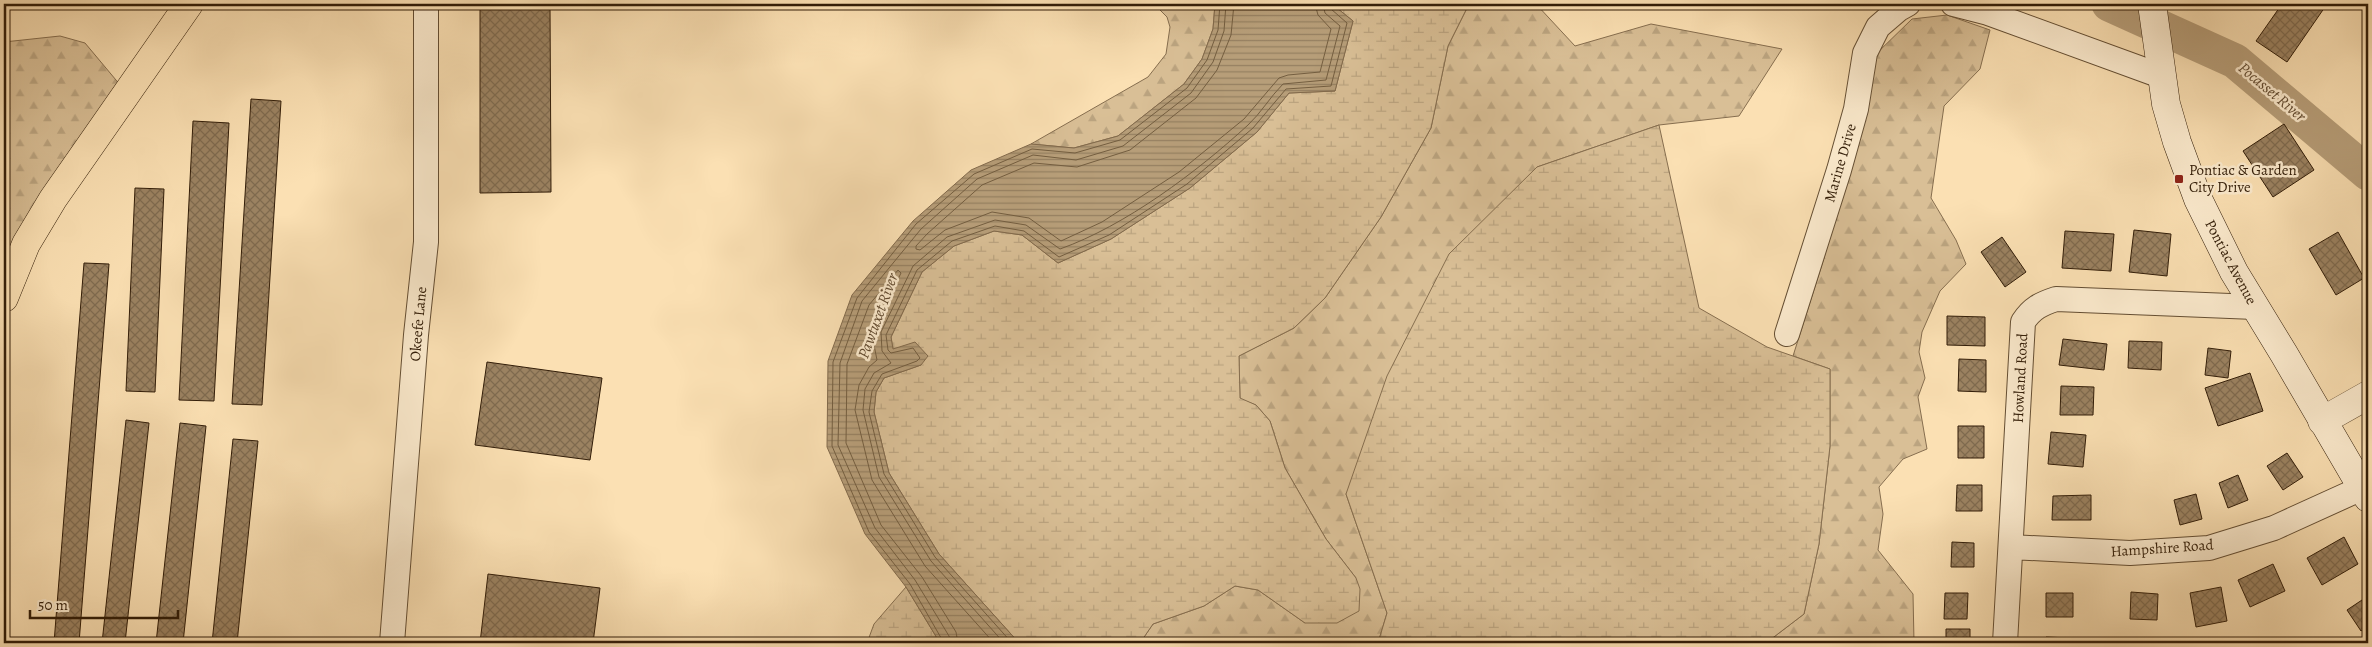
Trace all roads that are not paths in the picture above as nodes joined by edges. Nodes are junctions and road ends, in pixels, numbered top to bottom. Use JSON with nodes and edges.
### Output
{"nodes":[{"id":1,"x":189,"y":4,"type":"edge"},
{"id":2,"x":426,"y":4,"type":"edge"},
{"id":3,"x":1908,"y":4,"type":"edge"},
{"id":4,"x":1953,"y":4,"type":"edge"},
{"id":5,"x":2152,"y":4,"type":"edge"},
{"id":6,"x":2161,"y":76,"type":"junction"},
{"id":7,"x":4,"y":298,"type":"edge"},
{"id":8,"x":2255,"y":307,"type":"junction"},
{"id":9,"x":1787,"y":334,"type":"dead end"},
{"id":10,"x":2368,"y":395,"type":"edge"},
{"id":11,"x":2322,"y":421,"type":"junction"},
{"id":12,"x":2365,"y":493,"type":"edge"},
{"id":13,"x":2011,"y":547,"type":"junction"},
{"id":14,"x":392,"y":643,"type":"edge"},
{"id":15,"x":2005,"y":643,"type":"edge"}],
"edges":[{"from":1,"to":7,"type":"highway"},
{"from":2,"to":14,"type":"street","name":"Okeefe Lane"},
{"from":3,"to":9,"type":"street","name":"Marine Drive"},
{"from":4,"to":6,"type":"street"},
{"from":5,"to":6,"type":"main road","name":"Pontiac Avenue"},
{"from":6,"to":8,"type":"main road","name":"Pontiac Avenue"},
{"from":8,"to":11,"type":"main road","name":"Pontiac Avenue"},
{"from":8,"to":13,"type":"street","name":"Howland Road"},
{"from":10,"to":11,"type":"main road"},
{"from":11,"to":12,"type":"main road","name":"Pontiac Avenue"},
{"from":12,"to":13,"type":"street","name":"Hampshire Road"},
{"from":13,"to":15,"type":"street","name":"Howland Road"}]}
